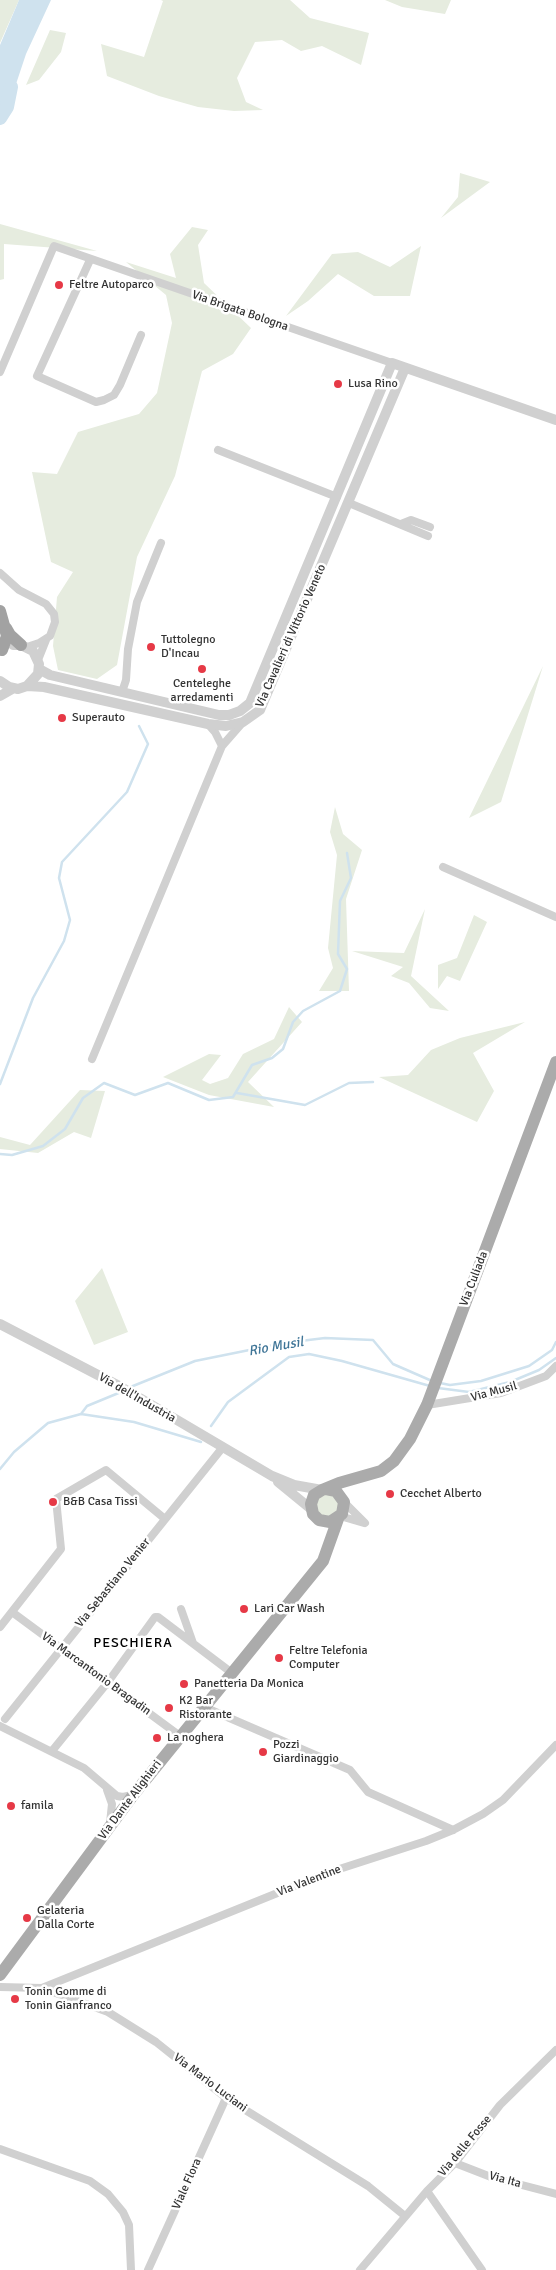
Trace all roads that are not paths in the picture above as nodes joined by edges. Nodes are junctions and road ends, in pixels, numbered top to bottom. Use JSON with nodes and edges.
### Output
{"nodes":[{"id":1,"x":90,"y":260,"type":"junction"},
{"id":2,"x":141,"y":335,"type":"dead end"},
{"id":3,"x":392,"y":363,"type":"junction"},
{"id":4,"x":405,"y":368,"type":"junction"},
{"id":5,"x":0,"y":372,"type":"edge"},
{"id":6,"x":556,"y":420,"type":"edge"},
{"id":7,"x":218,"y":450,"type":"dead end"},
{"id":8,"x":337,"y":497,"type":"junction"},
{"id":9,"x":348,"y":503,"type":"junction"},
{"id":10,"x":401,"y":524,"type":"junction"},
{"id":11,"x":430,"y":527,"type":"dead end"},
{"id":12,"x":428,"y":536,"type":"dead end"},
{"id":13,"x":162,"y":543,"type":"dead end"},
{"id":14,"x":0,"y":573,"type":"edge"},
{"id":15,"x":0,"y":611,"type":"edge"},
{"id":16,"x":5,"y":626,"type":"junction"},
{"id":17,"x":46,"y":640,"type":"junction"},
{"id":18,"x":24,"y":646,"type":"junction"},
{"id":19,"x":1,"y":652,"type":"edge"},
{"id":20,"x":38,"y":664,"type":"junction"},
{"id":21,"x":0,"y":680,"type":"edge"},
{"id":22,"x":27,"y":686,"type":"junction"},
{"id":23,"x":14,"y":688,"type":"junction"},
{"id":24,"x":122,"y":692,"type":"junction"},
{"id":25,"x":0,"y":696,"type":"edge"},
{"id":26,"x":243,"y":722,"type":"junction"},
{"id":27,"x":208,"y":724,"type":"junction"},
{"id":28,"x":222,"y":746,"type":"junction"},
{"id":29,"x":443,"y":867,"type":"dead end"},
{"id":30,"x":556,"y":917,"type":"edge"},
{"id":31,"x":92,"y":1059,"type":"dead end"},
{"id":32,"x":556,"y":1062,"type":"edge"},
{"id":33,"x":0,"y":1324,"type":"edge"},
{"id":34,"x":556,"y":1366,"type":"edge"},
{"id":35,"x":428,"y":1401,"type":"junction"},
{"id":36,"x":223,"y":1447,"type":"junction"},
{"id":37,"x":272,"y":1476,"type":"junction"},
{"id":38,"x":368,"y":1476,"type":"junction"},
{"id":39,"x":324,"y":1489,"type":"junction"},
{"id":40,"x":343,"y":1500,"type":"junction"},
{"id":41,"x":313,"y":1513,"type":"junction"},
{"id":42,"x":339,"y":1518,"type":"junction"},
{"id":43,"x":166,"y":1519,"type":"junction"},
{"id":44,"x":323,"y":1561,"type":"junction"},
{"id":45,"x":180,"y":1609,"type":"dead end"},
{"id":46,"x":12,"y":1612,"type":"junction"},
{"id":47,"x":0,"y":1627,"type":"edge"},
{"id":48,"x":193,"y":1643,"type":"junction"},
{"id":49,"x":60,"y":1648,"type":"junction"},
{"id":50,"x":232,"y":1673,"type":"junction"},
{"id":51,"x":108,"y":1682,"type":"junction"},
{"id":52,"x":204,"y":1707,"type":"junction"},
{"id":53,"x":2,"y":1722,"type":"edge"},
{"id":54,"x":180,"y":1736,"type":"junction"},
{"id":55,"x":556,"y":1745,"type":"edge"},
{"id":56,"x":52,"y":1751,"type":"junction"},
{"id":57,"x":105,"y":1786,"type":"junction"},
{"id":58,"x":114,"y":1794,"type":"junction"},
{"id":59,"x":134,"y":1794,"type":"junction"},
{"id":60,"x":112,"y":1823,"type":"junction"},
{"id":61,"x":453,"y":1830,"type":"junction"},
{"id":62,"x":0,"y":1974,"type":"edge"},
{"id":63,"x":0,"y":1987,"type":"edge"},
{"id":64,"x":42,"y":1988,"type":"junction"},
{"id":65,"x":556,"y":2050,"type":"edge"},
{"id":66,"x":226,"y":2098,"type":"junction"},
{"id":67,"x":0,"y":2149,"type":"edge"},
{"id":68,"x":455,"y":2163,"type":"junction"},
{"id":69,"x":427,"y":2191,"type":"junction"},
{"id":70,"x":556,"y":2194,"type":"edge"},
{"id":71,"x":405,"y":2216,"type":"junction"},
{"id":72,"x":131,"y":2270,"type":"edge"},
{"id":73,"x":148,"y":2270,"type":"edge"},
{"id":74,"x":360,"y":2270,"type":"edge"},
{"id":75,"x":482,"y":2270,"type":"edge"}],
"edges":[{"from":1,"to":2,"type":"street"},
{"from":1,"to":3,"type":"street","name":"Via Brigata Bologna"},
{"from":1,"to":5,"type":"street","name":"Via Brigata Bologna"},
{"from":3,"to":4,"type":"street","name":"Via Brigata Bologna"},
{"from":3,"to":8,"type":"street","name":"Via Cavalieri di Vittorio Veneto"},
{"from":4,"to":6,"type":"street","name":"Via Brigata Bologna"},
{"from":4,"to":9,"type":"street","name":"Via Cavalieri di Vittorio Veneto"},
{"from":7,"to":8,"type":"street"},
{"from":8,"to":24,"type":"street","name":"Via Cavalieri di Vittorio Veneto"},
{"from":9,"to":10,"type":"street"},
{"from":9,"to":26,"type":"street","name":"Via Cavalieri di Vittorio Veneto"},
{"from":10,"to":11,"type":"street"},
{"from":10,"to":12,"type":"street"},
{"from":13,"to":24,"type":"street"},
{"from":14,"to":17,"type":"street"},
{"from":15,"to":16,"type":"highway"},
{"from":16,"to":18,"type":"highway"},
{"from":16,"to":19,"type":"highway"},
{"from":17,"to":18,"type":"street"},
{"from":17,"to":20,"type":"street"},
{"from":18,"to":19,"type":"street"},
{"from":18,"to":20,"type":"street"},
{"from":20,"to":22,"type":"street"},
{"from":20,"to":24,"type":"street","name":"Via Cavalieri di Vittorio Veneto"},
{"from":21,"to":23,"type":"street"},
{"from":22,"to":23,"type":"street"},
{"from":22,"to":27,"type":"street"},
{"from":23,"to":25,"type":"street"},
{"from":26,"to":27,"type":"street"},
{"from":26,"to":28,"type":"street"},
{"from":27,"to":28,"type":"street"},
{"from":28,"to":31,"type":"street"},
{"from":29,"to":30,"type":"street"},
{"from":32,"to":35,"type":"main road","name":"Via Culiada"},
{"from":33,"to":36,"type":"street","name":"Via dell'Industria"},
{"from":34,"to":35,"type":"street","name":"Via Musil"},
{"from":35,"to":38,"type":"main road","name":"Via Culiada"},
{"from":36,"to":37,"type":"street","name":"Via dell'Industria"},
{"from":36,"to":43,"type":"street","name":"Via Sebastiano Venier"},
{"from":37,"to":39,"type":"street","name":"Via dell'Industria"},
{"from":37,"to":41,"type":"street","name":"Via dell'Industria"},
{"from":38,"to":39,"type":"main road","name":"Via Culiada"},
{"from":38,"to":40,"type":"main road","name":"Via Culiada"},
{"from":39,"to":40,"type":"main road"},
{"from":39,"to":41,"type":"main road"},
{"from":40,"to":42,"type":"main road"},
{"from":40,"to":42,"type":"street"},
{"from":41,"to":42,"type":"main road"},
{"from":41,"to":44,"type":"main road"},
{"from":42,"to":44,"type":"main road","name":"Via Dante Alighieri"},
{"from":43,"to":46,"type":"street"},
{"from":43,"to":49,"type":"street","name":"Via Sebastiano Venier"},
{"from":44,"to":50,"type":"main road","name":"Via Dante Alighieri"},
{"from":45,"to":48,"type":"street"},
{"from":46,"to":47,"type":"street"},
{"from":46,"to":49,"type":"street","name":"Via Marcantonio Bragadin"},
{"from":48,"to":50,"type":"street"},
{"from":48,"to":51,"type":"street"},
{"from":49,"to":51,"type":"street","name":"Via Marcantonio Bragadin"},
{"from":49,"to":53,"type":"street","name":"Via Sebastiano Venier"},
{"from":50,"to":52,"type":"main road","name":"Via Dante Alighieri"},
{"from":51,"to":54,"type":"street","name":"Via Marcantonio Bragadin"},
{"from":51,"to":56,"type":"street"},
{"from":52,"to":54,"type":"main road","name":"Via Dante Alighieri"},
{"from":52,"to":61,"type":"street"},
{"from":53,"to":56,"type":"street"},
{"from":54,"to":59,"type":"main road","name":"Via Dante Alighieri"},
{"from":55,"to":61,"type":"street","name":"Via Valentine"},
{"from":56,"to":57,"type":"street"},
{"from":57,"to":58,"type":"street"},
{"from":57,"to":60,"type":"street"},
{"from":58,"to":59,"type":"street"},
{"from":58,"to":60,"type":"street"},
{"from":59,"to":60,"type":"main road","name":"Via Dante Alighieri"},
{"from":60,"to":62,"type":"main road","name":"Via Dante Alighieri"},
{"from":61,"to":64,"type":"street","name":"Via Valentine"},
{"from":63,"to":64,"type":"street","name":"Via Mario Luciani"},
{"from":64,"to":66,"type":"street","name":"Via Mario Luciani"},
{"from":65,"to":68,"type":"street","name":"Via delle Fosse"},
{"from":66,"to":71,"type":"street","name":"Via Mario Luciani"},
{"from":66,"to":73,"type":"street","name":"Viale Flora"},
{"from":67,"to":72,"type":"street"},
{"from":68,"to":69,"type":"street","name":"Via delle Fosse"},
{"from":68,"to":70,"type":"street","name":"Via Ita"},
{"from":69,"to":71,"type":"street","name":"Via delle Fosse"},
{"from":69,"to":75,"type":"street"},
{"from":71,"to":74,"type":"street","name":"Via delle Fosse"}]}
